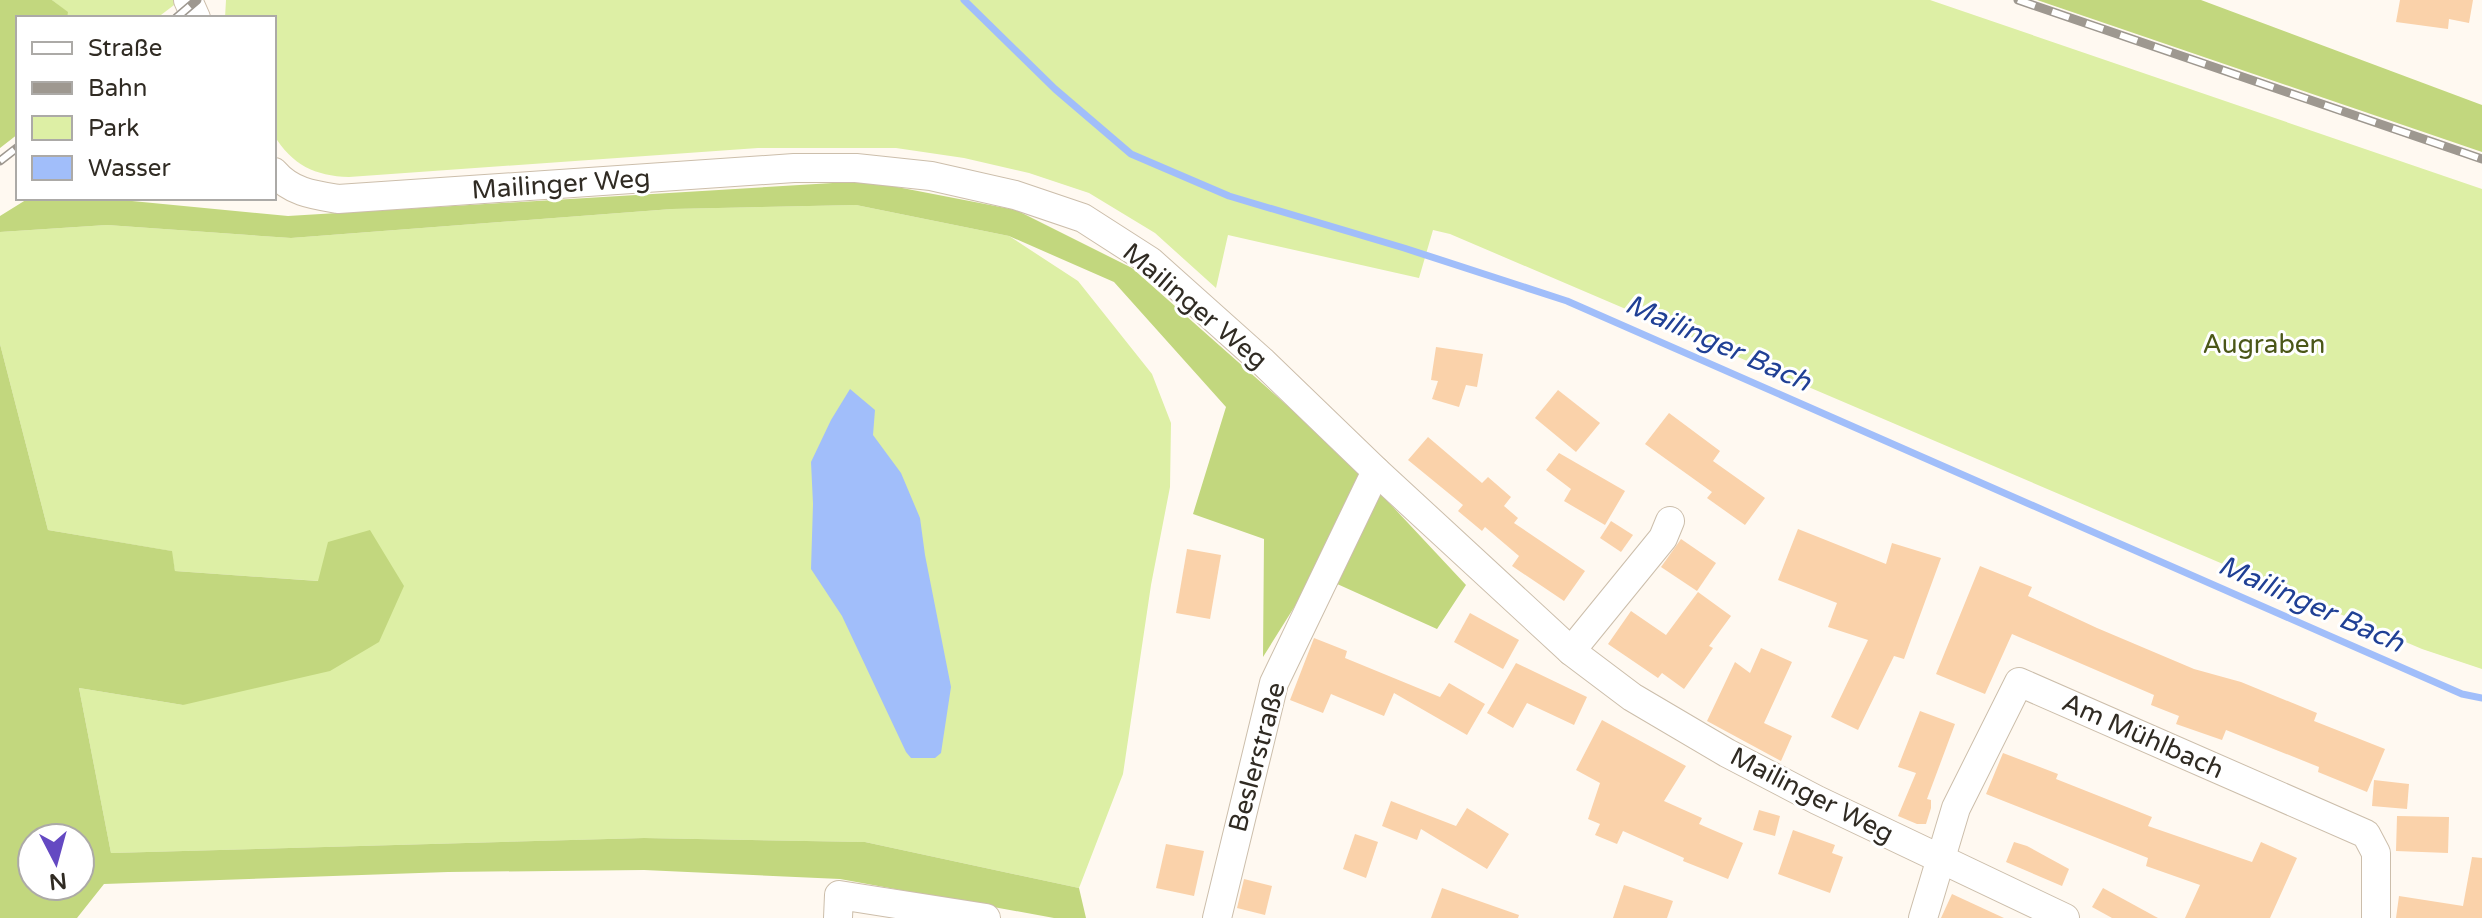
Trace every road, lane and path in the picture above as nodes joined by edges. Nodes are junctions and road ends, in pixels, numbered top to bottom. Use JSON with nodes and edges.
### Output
{"nodes":[{"id":1,"x":276,"y":174,"type":"edge"},
{"id":2,"x":1376,"y":471,"type":"junction"},
{"id":3,"x":1670,"y":521,"type":"dead end"},
{"id":4,"x":1571,"y":651,"type":"junction"},
{"id":5,"x":1942,"y":860,"type":"junction"},
{"id":6,"x":838,"y":906,"type":"edge"},
{"id":7,"x":986,"y":918,"type":"edge"},
{"id":8,"x":1217,"y":918,"type":"edge"},
{"id":9,"x":1923,"y":918,"type":"edge"},
{"id":10,"x":2065,"y":918,"type":"edge"},
{"id":11,"x":2376,"y":918,"type":"edge"}],
"edges":[{"from":1,"to":2,"type":"street","name":"Mailinger Weg"},
{"from":2,"to":4,"type":"street","name":"Mailinger Weg"},
{"from":2,"to":8,"type":"street","name":"Beslerstraße"},
{"from":3,"to":4,"type":"street"},
{"from":4,"to":5,"type":"street","name":"Mailinger Weg"},
{"from":5,"to":9,"type":"street"},
{"from":5,"to":10,"type":"street","name":"Mailinger Weg"},
{"from":5,"to":11,"type":"street","name":"Am Mühlbach"},
{"from":6,"to":7,"type":"street"}]}
